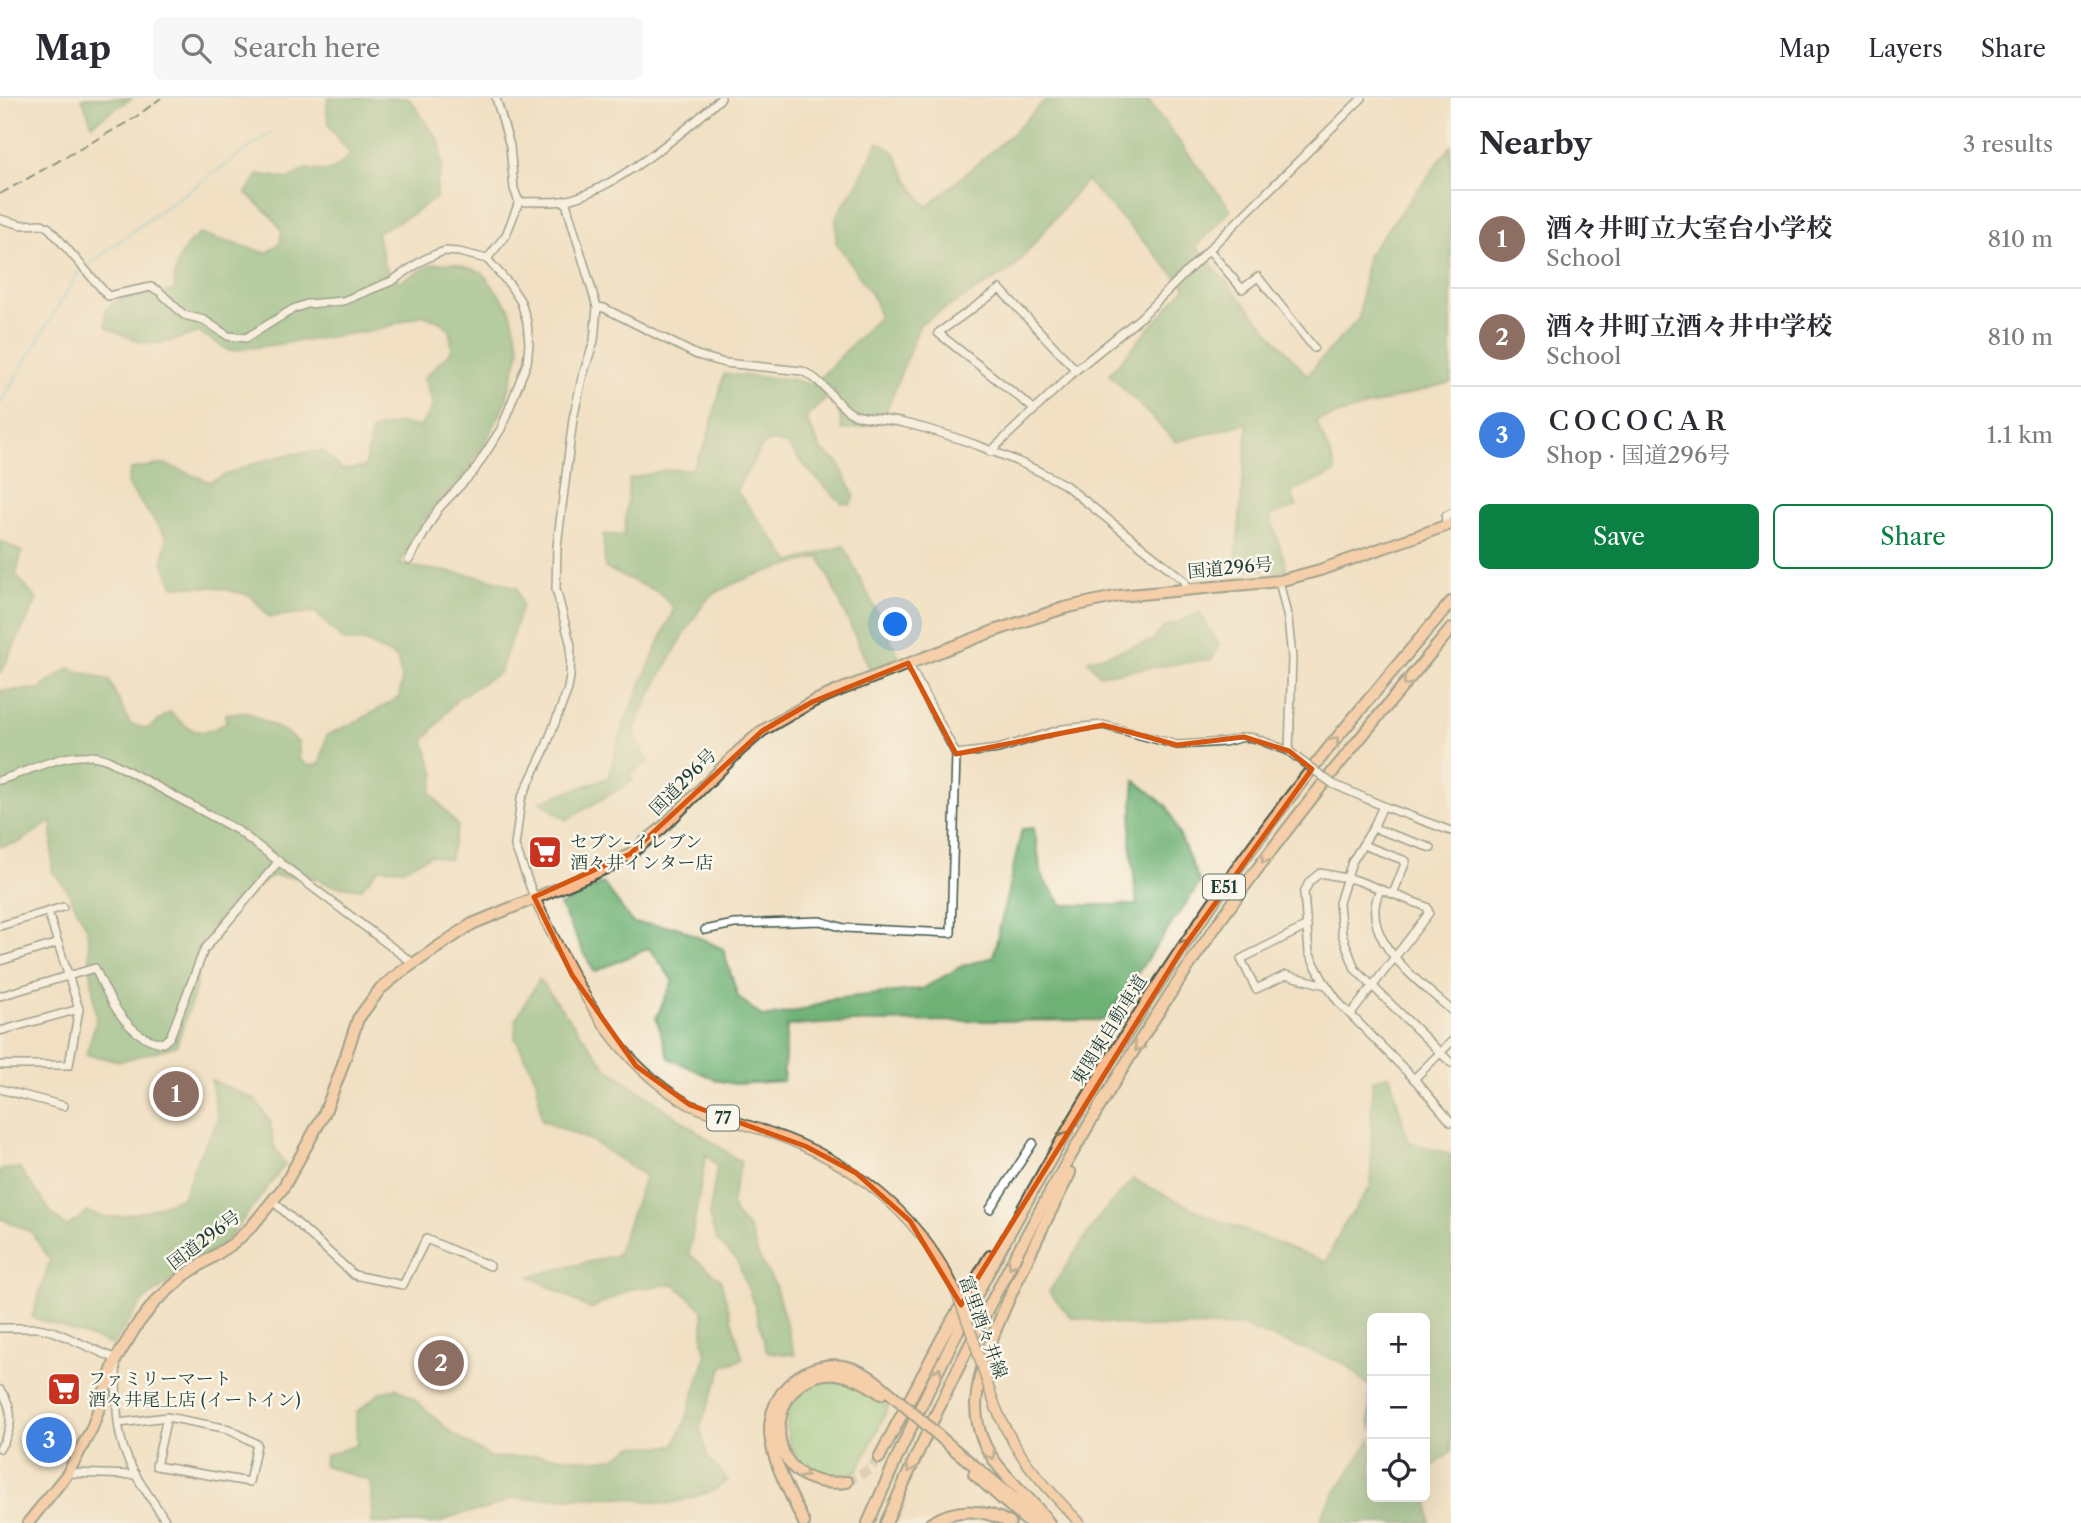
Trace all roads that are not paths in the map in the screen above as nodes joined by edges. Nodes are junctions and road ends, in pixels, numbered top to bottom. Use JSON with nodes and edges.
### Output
{"nodes":[{"id":1,"x":496,"y":98,"type":"edge"},
{"id":2,"x":721,"y":98,"type":"edge"},
{"id":3,"x":1362,"y":98,"type":"edge"},
{"id":4,"x":565,"y":200,"type":"junction"},
{"id":5,"x":519,"y":202,"type":"junction"},
{"id":6,"x":0,"y":219,"type":"edge"},
{"id":7,"x":1210,"y":251,"type":"junction"},
{"id":8,"x":487,"y":259,"type":"junction"},
{"id":9,"x":597,"y":307,"type":"junction"},
{"id":10,"x":1314,"y":348,"type":"dead end"},
{"id":11,"x":1076,"y":370,"type":"junction"},
{"id":12,"x":1034,"y":409,"type":"junction"},
{"id":13,"x":990,"y":452,"type":"junction"},
{"id":14,"x":1451,"y":513,"type":"edge"},
{"id":15,"x":1448,"y":525,"type":"edge"},
{"id":16,"x":409,"y":559,"type":"dead end"},
{"id":17,"x":1279,"y":581,"type":"junction"},
{"id":18,"x":1186,"y":589,"type":"junction"},
{"id":19,"x":1451,"y":602,"type":"edge"},
{"id":20,"x":1451,"y":629,"type":"edge"},
{"id":21,"x":908,"y":663,"type":"junction"},
{"id":22,"x":1289,"y":751,"type":"junction"},
{"id":23,"x":956,"y":754,"type":"junction"},
{"id":24,"x":0,"y":780,"type":"edge"},
{"id":25,"x":1383,"y":806,"type":"junction"},
{"id":26,"x":1373,"y":828,"type":"junction"},
{"id":27,"x":1451,"y":831,"type":"edge"},
{"id":28,"x":1363,"y":845,"type":"junction"},
{"id":29,"x":1431,"y":848,"type":"dead end"},
{"id":30,"x":279,"y":861,"type":"junction"},
{"id":31,"x":1346,"y":877,"type":"junction"},
{"id":32,"x":1380,"y":890,"type":"junction"},
{"id":33,"x":1393,"y":894,"type":"junction"},
{"id":34,"x":534,"y":897,"type":"junction"},
{"id":35,"x":63,"y":907,"type":"dead end"},
{"id":36,"x":48,"y":912,"type":"junction"},
{"id":37,"x":0,"y":926,"type":"edge"},
{"id":38,"x":1307,"y":926,"type":"junction"},
{"id":39,"x":705,"y":930,"type":"dead end"},
{"id":40,"x":58,"y":943,"type":"junction"},
{"id":41,"x":1393,"y":957,"type":"junction"},
{"id":42,"x":0,"y":961,"type":"edge"},
{"id":43,"x":414,"y":964,"type":"junction"},
{"id":44,"x":68,"y":976,"type":"junction"},
{"id":45,"x":1326,"y":985,"type":"junction"},
{"id":46,"x":1371,"y":987,"type":"junction"},
{"id":47,"x":0,"y":996,"type":"edge"},
{"id":48,"x":79,"y":1009,"type":"junction"},
{"id":49,"x":1451,"y":1010,"type":"edge"},
{"id":50,"x":1351,"y":1014,"type":"junction"},
{"id":51,"x":0,"y":1031,"type":"edge"},
{"id":52,"x":1451,"y":1042,"type":"edge"},
{"id":53,"x":1441,"y":1051,"type":"junction"},
{"id":54,"x":1451,"y":1063,"type":"edge"},
{"id":55,"x":0,"y":1065,"type":"edge"},
{"id":56,"x":1414,"y":1079,"type":"junction"},
{"id":57,"x":0,"y":1089,"type":"edge"},
{"id":58,"x":1106,"y":1098,"type":"junction"},
{"id":59,"x":64,"y":1106,"type":"dead end"},
{"id":60,"x":1451,"y":1122,"type":"edge"},
{"id":61,"x":1033,"y":1143,"type":"dead end"},
{"id":62,"x":1031,"y":1196,"type":"junction"},
{"id":63,"x":274,"y":1202,"type":"junction"},
{"id":64,"x":990,"y":1209,"type":"dead end"},
{"id":65,"x":490,"y":1266,"type":"dead end"},
{"id":66,"x":0,"y":1328,"type":"edge"},
{"id":67,"x":116,"y":1359,"type":"junction"},
{"id":68,"x":1,"y":1394,"type":"edge"},
{"id":69,"x":897,"y":1403,"type":"junction"},
{"id":70,"x":167,"y":1417,"type":"junction"},
{"id":71,"x":119,"y":1423,"type":"junction"},
{"id":72,"x":0,"y":1448,"type":"edge"},
{"id":73,"x":954,"y":1453,"type":"junction"},
{"id":74,"x":879,"y":1458,"type":"tunnel mouth"},
{"id":75,"x":68,"y":1473,"type":"junction"},
{"id":76,"x":136,"y":1475,"type":"junction"},
{"id":77,"x":847,"y":1482,"type":"tunnel mouth"},
{"id":78,"x":28,"y":1523,"type":"edge"},
{"id":79,"x":167,"y":1523,"type":"edge"},
{"id":80,"x":804,"y":1523,"type":"edge"},
{"id":81,"x":868,"y":1523,"type":"edge"},
{"id":82,"x":886,"y":1523,"type":"edge"},
{"id":83,"x":931,"y":1523,"type":"edge"},
{"id":84,"x":1010,"y":1523,"type":"edge"},
{"id":85,"x":1029,"y":1523,"type":"edge"},
{"id":86,"x":1038,"y":1523,"type":"edge"},
{"id":87,"x":1049,"y":1523,"type":"edge"},
{"id":88,"x":1080,"y":1523,"type":"edge"}],
"edges":[{"from":1,"to":5,"type":"street"},
{"from":2,"to":4,"type":"street"},
{"from":3,"to":7,"type":"street"},
{"from":4,"to":5,"type":"street"},
{"from":4,"to":9,"type":"street"},
{"from":5,"to":8,"type":"street"},
{"from":6,"to":8,"type":"street"},
{"from":7,"to":10,"type":"street"},
{"from":7,"to":11,"type":"street"},
{"from":8,"to":16,"type":"street"},
{"from":9,"to":13,"type":"street"},
{"from":9,"to":34,"type":"street"},
{"from":11,"to":12,"type":"street"},
{"from":11,"to":12,"type":"street"},
{"from":12,"to":13,"type":"street"},
{"from":13,"to":18,"type":"street"},
{"from":14,"to":15,"type":"street"},
{"from":15,"to":17,"type":"highway","name":"国道296号"},
{"from":17,"to":18,"type":"highway","name":"国道296号"},
{"from":17,"to":22,"type":"street"},
{"from":18,"to":21,"type":"highway","name":"国道296号"},
{"from":62,"to":19,"type":"highway","name":"東関東自動車道","number":"E51","one_way":true},
{"from":20,"to":58,"type":"highway","name":"東関東自動車道","number":"E51","one_way":true},
{"from":21,"to":23,"type":"street"},
{"from":21,"to":34,"type":"highway","name":"国道296号"},
{"from":22,"to":23,"type":"street"},
{"from":22,"to":25,"type":"street","bridge":true},
{"from":23,"to":39,"type":"street"},
{"from":24,"to":30,"type":"street"},
{"from":25,"to":26,"type":"street"},
{"from":25,"to":27,"type":"street"},
{"from":26,"to":28,"type":"street"},
{"from":26,"to":29,"type":"street"},
{"from":28,"to":31,"type":"street"},
{"from":28,"to":33,"type":"street"},
{"from":30,"to":43,"type":"street"},
{"from":30,"to":44,"type":"street"},
{"from":31,"to":32,"type":"street"},
{"from":31,"to":38,"type":"street"},
{"from":31,"to":46,"type":"street"},
{"from":32,"to":33,"type":"street"},
{"from":32,"to":41,"type":"street"},
{"from":33,"to":41,"type":"street"},
{"from":34,"to":43,"type":"highway","name":"国道296号"},
{"from":34,"to":88,"type":"main road","name":"富里酒々井線","number":"77","bridge":true},
{"from":35,"to":36,"type":"street"},
{"from":36,"to":37,"type":"street"},
{"from":36,"to":40,"type":"street"},
{"from":38,"to":45,"type":"street"},
{"from":38,"to":45,"type":"street"},
{"from":40,"to":42,"type":"street"},
{"from":40,"to":44,"type":"street"},
{"from":41,"to":46,"type":"street"},
{"from":41,"to":49,"type":"street"},
{"from":43,"to":63,"type":"highway","name":"国道296号"},
{"from":44,"to":47,"type":"street"},
{"from":44,"to":48,"type":"street"},
{"from":45,"to":50,"type":"street"},
{"from":46,"to":50,"type":"street"},
{"from":46,"to":53,"type":"street"},
{"from":48,"to":51,"type":"street"},
{"from":48,"to":55,"type":"street"},
{"from":50,"to":56,"type":"street"},
{"from":52,"to":53,"type":"street"},
{"from":53,"to":54,"type":"street"},
{"from":53,"to":56,"type":"street"},
{"from":56,"to":60,"type":"street"},
{"from":57,"to":59,"type":"street"},
{"from":58,"to":82,"type":"highway","name":"東関東自動車道","number":"E51","one_way":true},
{"from":58,"to":87,"type":"highway","one_way":true},
{"from":61,"to":64,"type":"street"},
{"from":62,"to":74,"type":"highway"},
{"from":81,"to":62,"type":"highway","name":"東関東自動車道","number":"E51","one_way":true},
{"from":63,"to":65,"type":"street"},
{"from":63,"to":67,"type":"highway","name":"国道296号"},
{"from":66,"to":67,"type":"street"},
{"from":67,"to":71,"type":"street"},
{"from":67,"to":75,"type":"highway","name":"国道296号"},
{"from":68,"to":72,"type":"street"},
{"from":69,"to":73,"type":"highway","bridge":true},
{"from":69,"to":77,"type":"highway","one_way":true},
{"from":69,"to":80,"type":"highway"},
{"from":70,"to":70,"type":"street"},
{"from":70,"to":71,"type":"street"},
{"from":71,"to":76,"type":"street"},
{"from":73,"to":85,"type":"highway"},
{"from":73,"to":86,"type":"highway"},
{"from":75,"to":76,"type":"street"},
{"from":75,"to":78,"type":"highway","name":"国道296号"},
{"from":76,"to":79,"type":"street"},
{"from":83,"to":84,"type":"highway"}]}
